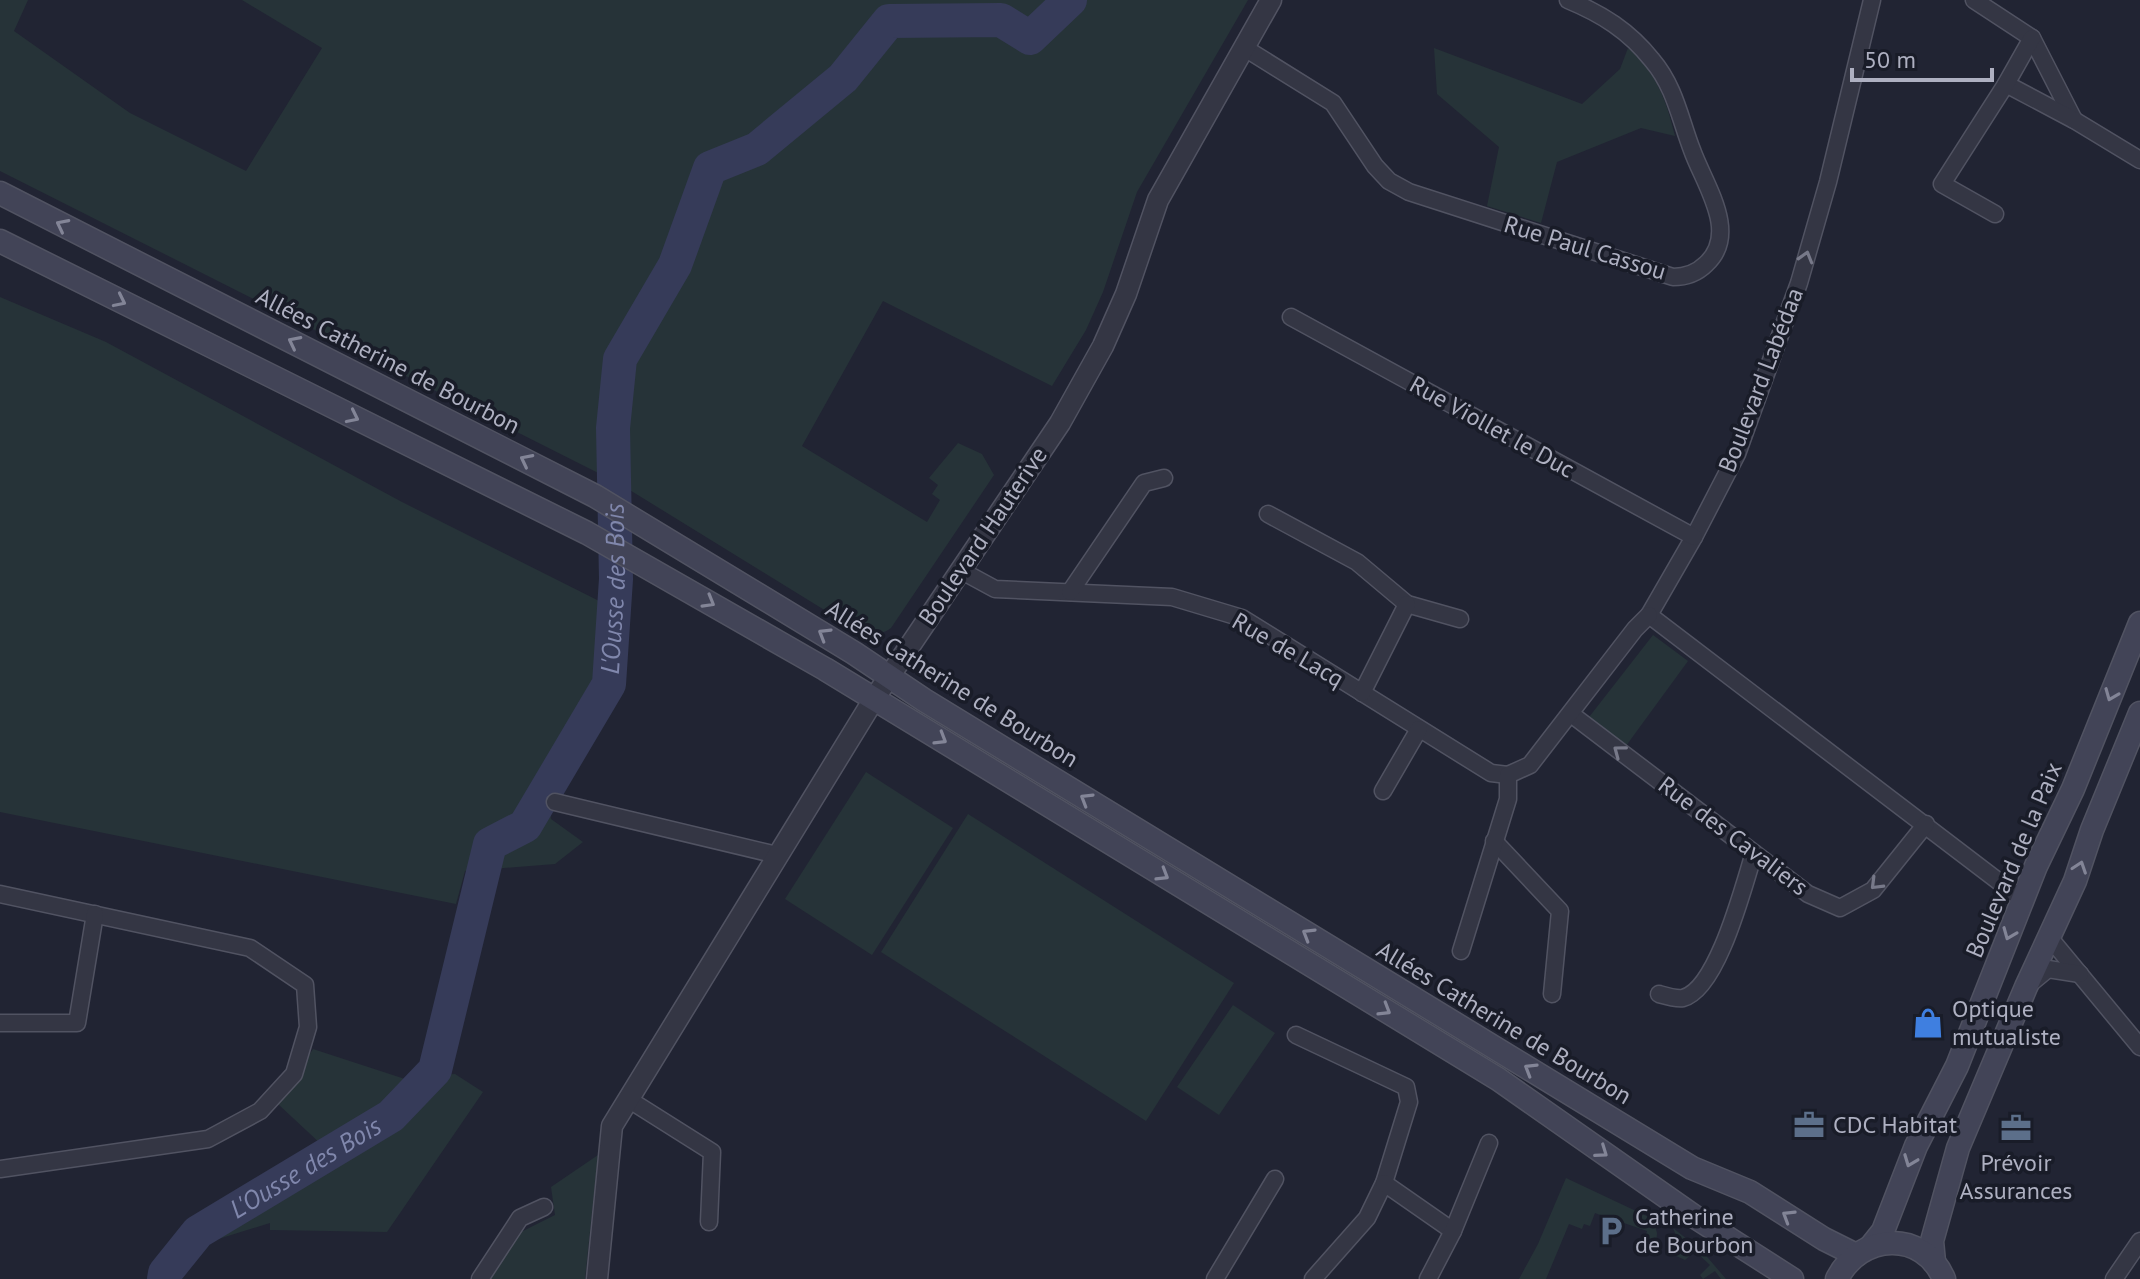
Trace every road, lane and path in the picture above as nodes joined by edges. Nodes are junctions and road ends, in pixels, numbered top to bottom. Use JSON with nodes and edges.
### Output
{"nodes":[{"id":1,"x":1271,"y":0,"type":"edge"},
{"id":2,"x":1568,"y":0,"type":"edge"},
{"id":3,"x":1872,"y":0,"type":"edge"},
{"id":4,"x":1974,"y":0,"type":"edge"},
{"id":5,"x":2032,"y":38,"type":"junction"},
{"id":6,"x":1243,"y":47,"type":"junction"},
{"id":7,"x":2006,"y":84,"type":"junction"},
{"id":8,"x":2074,"y":120,"type":"junction"},
{"id":9,"x":2140,"y":160,"type":"edge"},
{"id":10,"x":0,"y":193,"type":"edge"},
{"id":11,"x":1995,"y":214,"type":"dead end"},
{"id":12,"x":0,"y":241,"type":"edge"},
{"id":13,"x":1291,"y":317,"type":"dead end"},
{"id":14,"x":1164,"y":478,"type":"dead end"},
{"id":15,"x":1268,"y":514,"type":"dead end"},
{"id":16,"x":1694,"y":537,"type":"junction"},
{"id":17,"x":960,"y":570,"type":"junction"},
{"id":18,"x":1070,"y":592,"type":"junction"},
{"id":19,"x":1407,"y":604,"type":"junction"},
{"id":20,"x":1649,"y":615,"type":"junction"},
{"id":21,"x":1460,"y":619,"type":"dead end"},
{"id":22,"x":2140,"y":623,"type":"edge"},
{"id":23,"x":888,"y":677,"type":"junction"},
{"id":24,"x":1362,"y":693,"type":"junction"},
{"id":25,"x":874,"y":699,"type":"junction"},
{"id":26,"x":2140,"y":713,"type":"edge"},
{"id":27,"x":1571,"y":714,"type":"junction"},
{"id":28,"x":1419,"y":729,"type":"junction"},
{"id":29,"x":1508,"y":775,"type":"junction"},
{"id":30,"x":1383,"y":791,"type":"dead end"},
{"id":31,"x":555,"y":802,"type":"dead end"},
{"id":32,"x":1926,"y":824,"type":"junction"},
{"id":33,"x":1494,"y":841,"type":"junction"},
{"id":34,"x":1754,"y":853,"type":"junction"},
{"id":35,"x":777,"y":855,"type":"junction"},
{"id":36,"x":0,"y":894,"type":"edge"},
{"id":37,"x":2023,"y":900,"type":"junction"},
{"id":38,"x":95,"y":914,"type":"junction"},
{"id":39,"x":2049,"y":937,"type":"junction"},
{"id":40,"x":1461,"y":951,"type":"dead end"},
{"id":41,"x":2080,"y":974,"type":"junction"},
{"id":42,"x":2026,"y":987,"type":"junction"},
{"id":43,"x":1552,"y":994,"type":"dead end"},
{"id":44,"x":1659,"y":994,"type":"dead end"},
{"id":45,"x":0,"y":1023,"type":"edge"},
{"id":46,"x":1296,"y":1035,"type":"dead end"},
{"id":47,"x":2140,"y":1047,"type":"edge"},
{"id":48,"x":628,"y":1099,"type":"junction"},
{"id":49,"x":1489,"y":1143,"type":"dead end"},
{"id":50,"x":0,"y":1169,"type":"edge"},
{"id":51,"x":1275,"y":1179,"type":"dead end"},
{"id":52,"x":1384,"y":1183,"type":"junction"},
{"id":53,"x":544,"y":1207,"type":"dead end"},
{"id":54,"x":709,"y":1222,"type":"dead end"},
{"id":55,"x":1453,"y":1231,"type":"junction"},
{"id":56,"x":2140,"y":1241,"type":"edge"},
{"id":57,"x":1864,"y":1250,"type":"junction"},
{"id":58,"x":1939,"y":1270,"type":"edge"},
{"id":59,"x":480,"y":1279,"type":"edge"},
{"id":60,"x":597,"y":1279,"type":"edge"},
{"id":61,"x":1215,"y":1279,"type":"edge"},
{"id":62,"x":1313,"y":1279,"type":"edge"},
{"id":63,"x":1428,"y":1279,"type":"edge"},
{"id":64,"x":1792,"y":1279,"type":"edge"},
{"id":65,"x":1837,"y":1279,"type":"edge"},
{"id":66,"x":2114,"y":1279,"type":"edge"}],
"edges":[{"from":1,"to":6,"type":"street","name":"Boulevard Hauterive"},
{"from":2,"to":6,"type":"street","name":"Rue Paul Cassou"},
{"from":16,"to":3,"type":"street","name":"Boulevard Labédaa","one_way":true},
{"from":4,"to":5,"type":"street"},
{"from":5,"to":7,"type":"street"},
{"from":5,"to":8,"type":"street"},
{"from":6,"to":17,"type":"street","name":"Boulevard Hauterive"},
{"from":7,"to":8,"type":"street"},
{"from":7,"to":11,"type":"street"},
{"from":8,"to":9,"type":"street"},
{"from":23,"to":10,"type":"main road","name":"Allées Catherine de Bourbon","one_way":true},
{"from":12,"to":25,"type":"main road","name":"Allées Catherine de Bourbon","one_way":true},
{"from":13,"to":16,"type":"street","name":"Rue Viollet le Duc"},
{"from":14,"to":18,"type":"street"},
{"from":15,"to":19,"type":"street"},
{"from":16,"to":20,"type":"street","name":"Boulevard Labédaa"},
{"from":17,"to":18,"type":"street","name":"Rue de Lacq"},
{"from":17,"to":23,"type":"street","name":"Boulevard Hauterive"},
{"from":18,"to":24,"type":"street","name":"Rue de Lacq"},
{"from":19,"to":21,"type":"street"},
{"from":19,"to":24,"type":"street","name":"Rue de Lacq"},
{"from":20,"to":27,"type":"street","name":"Boulevard Labédaa"},
{"from":20,"to":32,"type":"street"},
{"from":22,"to":37,"type":"main road","name":"Boulevard de la Paix","one_way":true},
{"from":23,"to":25,"type":"street","name":"Boulevard Hauterive"},
{"from":57,"to":23,"type":"main road","name":"Allées Catherine de Bourbon","one_way":true},
{"from":24,"to":28,"type":"street","name":"Rue de Lacq"},
{"from":25,"to":35,"type":"street","name":"Boulevard Hauterive"},
{"from":25,"to":64,"type":"main road","name":"Allées Catherine de Bourbon","one_way":true},
{"from":39,"to":26,"type":"main road","one_way":true},
{"from":27,"to":29,"type":"street","name":"Boulevard Labédaa"},
{"from":34,"to":27,"type":"street","name":"Rue des Cavaliers","one_way":true},
{"from":28,"to":29,"type":"street","name":"Rue de Lacq"},
{"from":28,"to":30,"type":"street"},
{"from":29,"to":33,"type":"street"},
{"from":31,"to":35,"type":"street"},
{"from":32,"to":34,"type":"street","name":"Rue des Cavaliers","one_way":true},
{"from":32,"to":37,"type":"street"},
{"from":33,"to":40,"type":"street"},
{"from":33,"to":43,"type":"street"},
{"from":34,"to":44,"type":"street"},
{"from":35,"to":48,"type":"street","name":"Boulevard Hauterive"},
{"from":36,"to":38,"type":"street"},
{"from":37,"to":57,"type":"main road","name":"Boulevard de la Paix","one_way":true},
{"from":38,"to":45,"type":"street"},
{"from":38,"to":50,"type":"street"},
{"from":39,"to":41,"type":"street"},
{"from":39,"to":42,"type":"main road"},
{"from":41,"to":42,"type":"street"},
{"from":41,"to":47,"type":"street"},
{"from":42,"to":58,"type":"main road"},
{"from":46,"to":52,"type":"street"},
{"from":48,"to":54,"type":"street"},
{"from":48,"to":60,"type":"street","name":"Boulevard Hauterive"},
{"from":49,"to":55,"type":"street"},
{"from":51,"to":61,"type":"street"},
{"from":52,"to":55,"type":"street"},
{"from":52,"to":62,"type":"street"},
{"from":53,"to":59,"type":"street"},
{"from":55,"to":63,"type":"street"},
{"from":56,"to":66,"type":"street"},
{"from":57,"to":58,"type":"main road"},
{"from":57,"to":65,"type":"main road","name":"Boulevard de la Paix"}]}
